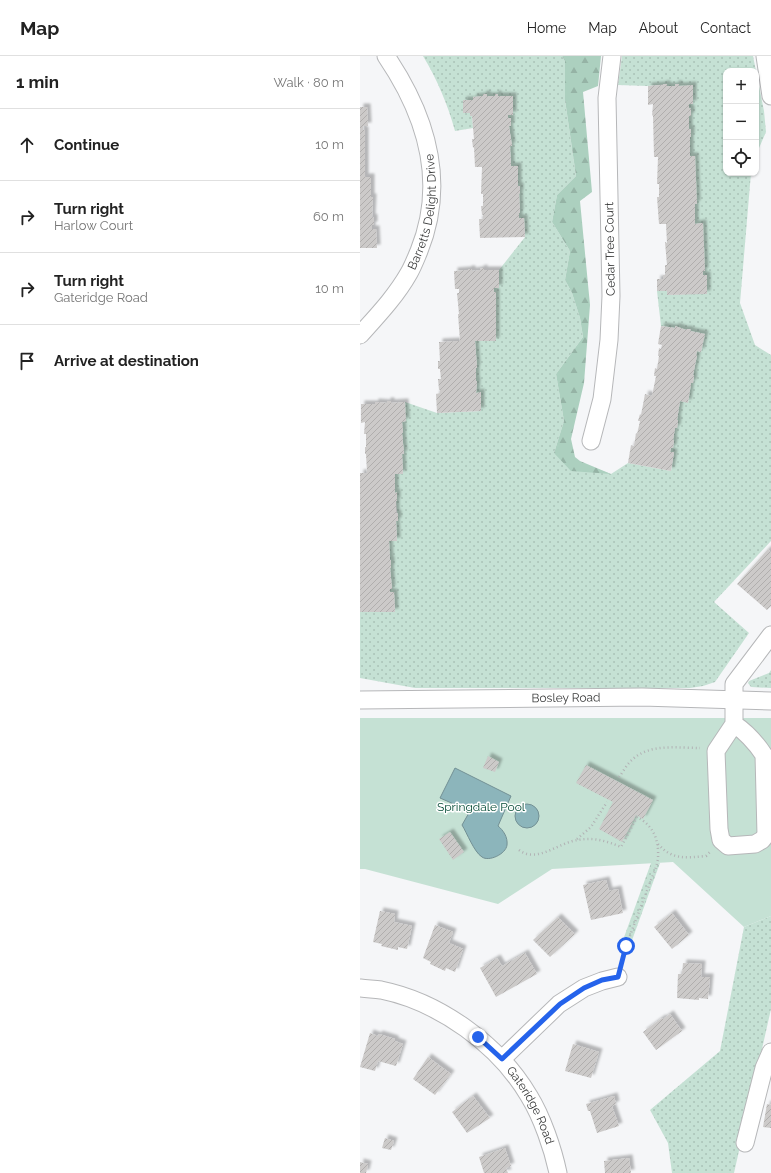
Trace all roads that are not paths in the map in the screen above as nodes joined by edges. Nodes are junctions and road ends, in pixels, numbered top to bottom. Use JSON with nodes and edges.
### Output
{"nodes":[{"id":1,"x":386,"y":56,"type":"edge"},
{"id":2,"x":612,"y":56,"type":"edge"},
{"id":3,"x":765,"y":56,"type":"edge"},
{"id":4,"x":771,"y":96,"type":"edge"},
{"id":5,"x":360,"y":335,"type":"edge"},
{"id":6,"x":591,"y":441,"type":"dead end"},
{"id":7,"x":771,"y":634,"type":"edge"},
{"id":8,"x":734,"y":699,"type":"junction"},
{"id":9,"x":360,"y":700,"type":"edge"},
{"id":10,"x":771,"y":701,"type":"edge"},
{"id":11,"x":734,"y":724,"type":"junction"},
{"id":12,"x":618,"y":977,"type":"road end"},
{"id":13,"x":360,"y":988,"type":"edge"},
{"id":14,"x":771,"y":1052,"type":"edge"},
{"id":15,"x":502,"y":1059,"type":"junction"},
{"id":16,"x":745,"y":1143,"type":"dead end"},
{"id":17,"x":558,"y":1173,"type":"edge"}],
"edges":[{"from":1,"to":5,"type":"street","name":"Barretts Delight Drive"},
{"from":2,"to":6,"type":"street","name":"Cedar Tree Court"},
{"from":3,"to":4,"type":"street"},
{"from":7,"to":8,"type":"street"},
{"from":8,"to":9,"type":"street","name":"Bosley Road"},
{"from":8,"to":10,"type":"street","name":"Bosley Road"},
{"from":8,"to":11,"type":"street"},
{"from":11,"to":11,"type":"street"},
{"from":12,"to":15,"type":"street"},
{"from":13,"to":15,"type":"street","name":"Gateridge Road"},
{"from":14,"to":16,"type":"street"},
{"from":15,"to":17,"type":"street","name":"Gateridge Road"}]}
